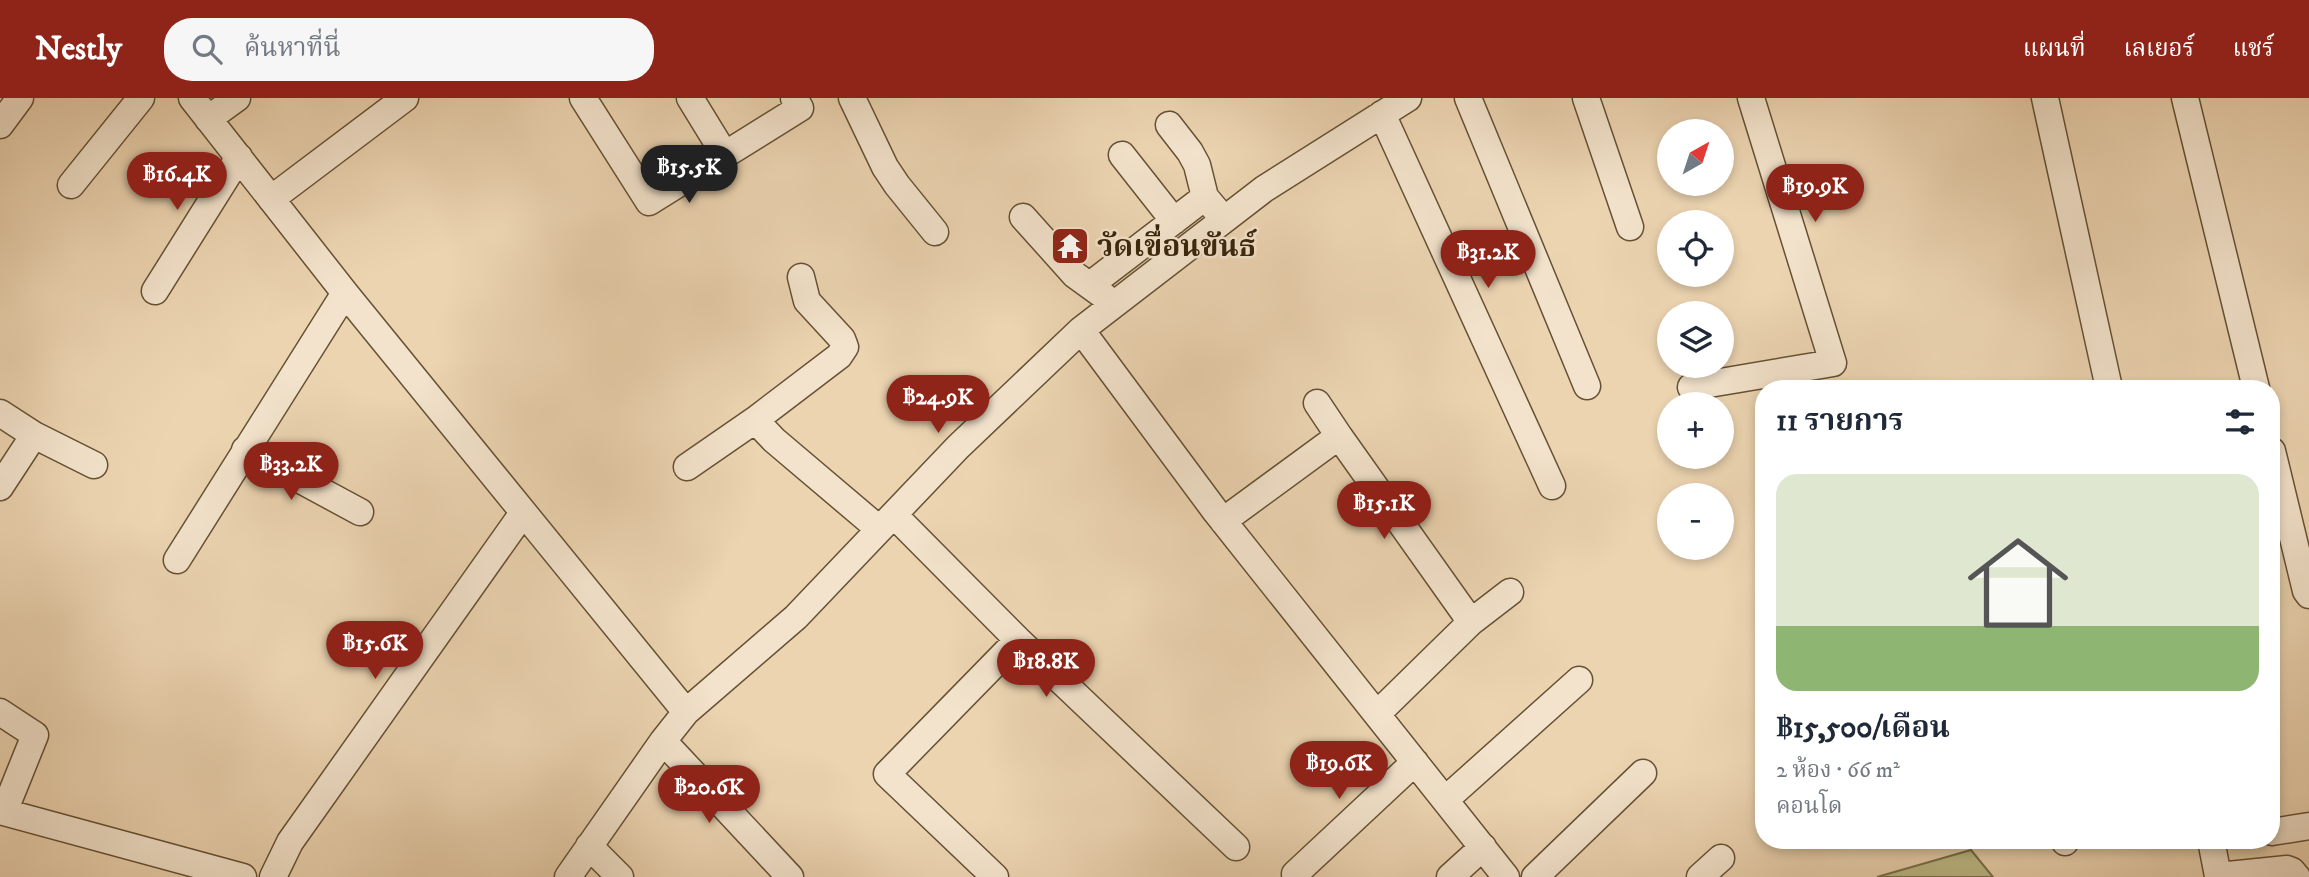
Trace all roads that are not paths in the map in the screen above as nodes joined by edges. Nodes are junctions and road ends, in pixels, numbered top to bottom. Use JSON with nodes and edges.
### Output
{"nodes":[{"id":1,"x":20,"y":98,"type":"edge"},
{"id":2,"x":141,"y":98,"type":"edge"},
{"id":3,"x":192,"y":98,"type":"edge"},
{"id":4,"x":237,"y":98,"type":"edge"},
{"id":5,"x":405,"y":98,"type":"edge"},
{"id":6,"x":583,"y":98,"type":"edge"},
{"id":7,"x":690,"y":98,"type":"edge"},
{"id":8,"x":794,"y":98,"type":"edge"},
{"id":9,"x":852,"y":98,"type":"edge"},
{"id":10,"x":1408,"y":98,"type":"edge"},
{"id":11,"x":1468,"y":98,"type":"edge"},
{"id":12,"x":1586,"y":98,"type":"edge"},
{"id":13,"x":1751,"y":98,"type":"edge"},
{"id":14,"x":2045,"y":98,"type":"edge"},
{"id":15,"x":2185,"y":98,"type":"edge"},
{"id":16,"x":1382,"y":114,"type":"junction"},
{"id":17,"x":208,"y":119,"type":"junction"},
{"id":18,"x":0,"y":125,"type":"edge"},
{"id":19,"x":1169,"y":125,"type":"dead end"},
{"id":20,"x":725,"y":155,"type":"junction"},
{"id":21,"x":1122,"y":155,"type":"dead end"},
{"id":22,"x":239,"y":157,"type":"junction"},
{"id":23,"x":71,"y":184,"type":"dead end"},
{"id":24,"x":1205,"y":197,"type":"junction"},
{"id":25,"x":271,"y":199,"type":"junction"},
{"id":26,"x":1023,"y":217,"type":"dead end"},
{"id":27,"x":1223,"y":220,"type":"junction"},
{"id":28,"x":1174,"y":221,"type":"junction"},
{"id":29,"x":1630,"y":227,"type":"dead end"},
{"id":30,"x":935,"y":232,"type":"dead end"},
{"id":31,"x":801,"y":277,"type":"dead end"},
{"id":32,"x":1090,"y":285,"type":"junction"},
{"id":33,"x":155,"y":291,"type":"dead end"},
{"id":34,"x":345,"y":293,"type":"junction"},
{"id":35,"x":1112,"y":305,"type":"junction"},
{"id":36,"x":1081,"y":330,"type":"junction"},
{"id":37,"x":2107,"y":380,"type":"edge"},
{"id":38,"x":2254,"y":380,"type":"edge"},
{"id":39,"x":1587,"y":386,"type":"dead end"},
{"id":40,"x":1691,"y":387,"type":"dead end"},
{"id":41,"x":1317,"y":403,"type":"dead end"},
{"id":42,"x":0,"y":413,"type":"edge"},
{"id":43,"x":755,"y":421,"type":"junction"},
{"id":44,"x":34,"y":435,"type":"junction"},
{"id":45,"x":1339,"y":436,"type":"junction"},
{"id":46,"x":245,"y":450,"type":"junction"},
{"id":47,"x":94,"y":465,"type":"dead end"},
{"id":48,"x":687,"y":467,"type":"dead end"},
{"id":49,"x":2280,"y":484,"type":"edge"},
{"id":50,"x":1552,"y":486,"type":"dead end"},
{"id":51,"x":0,"y":487,"type":"edge"},
{"id":52,"x":360,"y":512,"type":"dead end"},
{"id":53,"x":523,"y":513,"type":"junction"},
{"id":54,"x":1223,"y":521,"type":"junction"},
{"id":55,"x":886,"y":522,"type":"junction"},
{"id":56,"x":177,"y":560,"type":"dead end"},
{"id":57,"x":1510,"y":592,"type":"dead end"},
{"id":58,"x":2309,"y":595,"type":"edge"},
{"id":59,"x":1471,"y":622,"type":"junction"},
{"id":60,"x":1018,"y":640,"type":"junction"},
{"id":61,"x":1579,"y":680,"type":"dead end"},
{"id":62,"x":0,"y":712,"type":"edge"},
{"id":63,"x":686,"y":712,"type":"junction"},
{"id":64,"x":1377,"y":714,"type":"junction"},
{"id":65,"x":663,"y":741,"type":"junction"},
{"id":66,"x":1415,"y":762,"type":"junction"},
{"id":67,"x":1643,"y":773,"type":"dead end"},
{"id":68,"x":1445,"y":800,"type":"junction"},
{"id":69,"x":2,"y":811,"type":"edge"},
{"id":70,"x":2309,"y":826,"type":"edge"},
{"id":71,"x":2280,"y":831,"type":"edge"},
{"id":72,"x":589,"y":846,"type":"junction"},
{"id":73,"x":1236,"y":846,"type":"dead end"},
{"id":74,"x":1483,"y":847,"type":"junction"},
{"id":75,"x":2214,"y":849,"type":"edge"},
{"id":76,"x":1721,"y":858,"type":"dead end"},
{"id":77,"x":1295,"y":874,"type":"dead end"},
{"id":78,"x":2218,"y":876,"type":"edge"},
{"id":79,"x":243,"y":877,"type":"edge"},
{"id":80,"x":272,"y":877,"type":"edge"},
{"id":81,"x":568,"y":877,"type":"edge"},
{"id":82,"x":620,"y":877,"type":"edge"},
{"id":83,"x":790,"y":877,"type":"edge"},
{"id":84,"x":995,"y":877,"type":"edge"},
{"id":85,"x":1450,"y":877,"type":"edge"},
{"id":86,"x":1506,"y":877,"type":"edge"},
{"id":87,"x":1535,"y":877,"type":"edge"},
{"id":88,"x":1700,"y":877,"type":"edge"},
{"id":89,"x":2297,"y":877,"type":"edge"}],
"edges":[{"from":1,"to":18,"type":"street"},
{"from":2,"to":23,"type":"street"},
{"from":3,"to":17,"type":"street"},
{"from":4,"to":17,"type":"street"},
{"from":5,"to":25,"type":"street"},
{"from":6,"to":20,"type":"street"},
{"from":7,"to":20,"type":"street"},
{"from":8,"to":20,"type":"street"},
{"from":9,"to":30,"type":"street"},
{"from":10,"to":16,"type":"street"},
{"from":11,"to":39,"type":"street"},
{"from":12,"to":29,"type":"street"},
{"from":13,"to":40,"type":"street"},
{"from":14,"to":37,"type":"street"},
{"from":15,"to":38,"type":"street"},
{"from":16,"to":27,"type":"street"},
{"from":16,"to":50,"type":"street"},
{"from":17,"to":22,"type":"street"},
{"from":19,"to":24,"type":"street"},
{"from":21,"to":28,"type":"street"},
{"from":22,"to":25,"type":"street"},
{"from":22,"to":33,"type":"street"},
{"from":24,"to":27,"type":"street"},
{"from":24,"to":28,"type":"street"},
{"from":25,"to":34,"type":"street"},
{"from":26,"to":32,"type":"street"},
{"from":27,"to":35,"type":"street"},
{"from":28,"to":32,"type":"street"},
{"from":31,"to":43,"type":"street"},
{"from":32,"to":35,"type":"street"},
{"from":34,"to":46,"type":"street"},
{"from":34,"to":53,"type":"street"},
{"from":35,"to":36,"type":"street"},
{"from":36,"to":54,"type":"street"},
{"from":36,"to":55,"type":"street"},
{"from":41,"to":45,"type":"street"},
{"from":42,"to":44,"type":"street"},
{"from":43,"to":48,"type":"street"},
{"from":43,"to":55,"type":"street"},
{"from":44,"to":47,"type":"street"},
{"from":44,"to":51,"type":"street"},
{"from":45,"to":54,"type":"street"},
{"from":45,"to":59,"type":"street"},
{"from":46,"to":52,"type":"street"},
{"from":46,"to":56,"type":"street"},
{"from":49,"to":58,"type":"street"},
{"from":53,"to":63,"type":"street"},
{"from":53,"to":80,"type":"street"},
{"from":54,"to":64,"type":"street"},
{"from":55,"to":60,"type":"street"},
{"from":55,"to":63,"type":"street"},
{"from":57,"to":59,"type":"street"},
{"from":59,"to":64,"type":"street"},
{"from":60,"to":73,"type":"street"},
{"from":60,"to":84,"type":"street"},
{"from":61,"to":68,"type":"street"},
{"from":62,"to":69,"type":"street"},
{"from":63,"to":65,"type":"street"},
{"from":64,"to":66,"type":"street"},
{"from":65,"to":72,"type":"street"},
{"from":65,"to":83,"type":"street"},
{"from":66,"to":68,"type":"street"},
{"from":66,"to":77,"type":"street"},
{"from":67,"to":87,"type":"street"},
{"from":68,"to":74,"type":"street"},
{"from":69,"to":79,"type":"street"},
{"from":70,"to":71,"type":"street"},
{"from":72,"to":81,"type":"street"},
{"from":72,"to":82,"type":"street"},
{"from":74,"to":85,"type":"street"},
{"from":74,"to":86,"type":"street"},
{"from":75,"to":78,"type":"street"},
{"from":76,"to":88,"type":"street"},
{"from":78,"to":89,"type":"street"}]}
